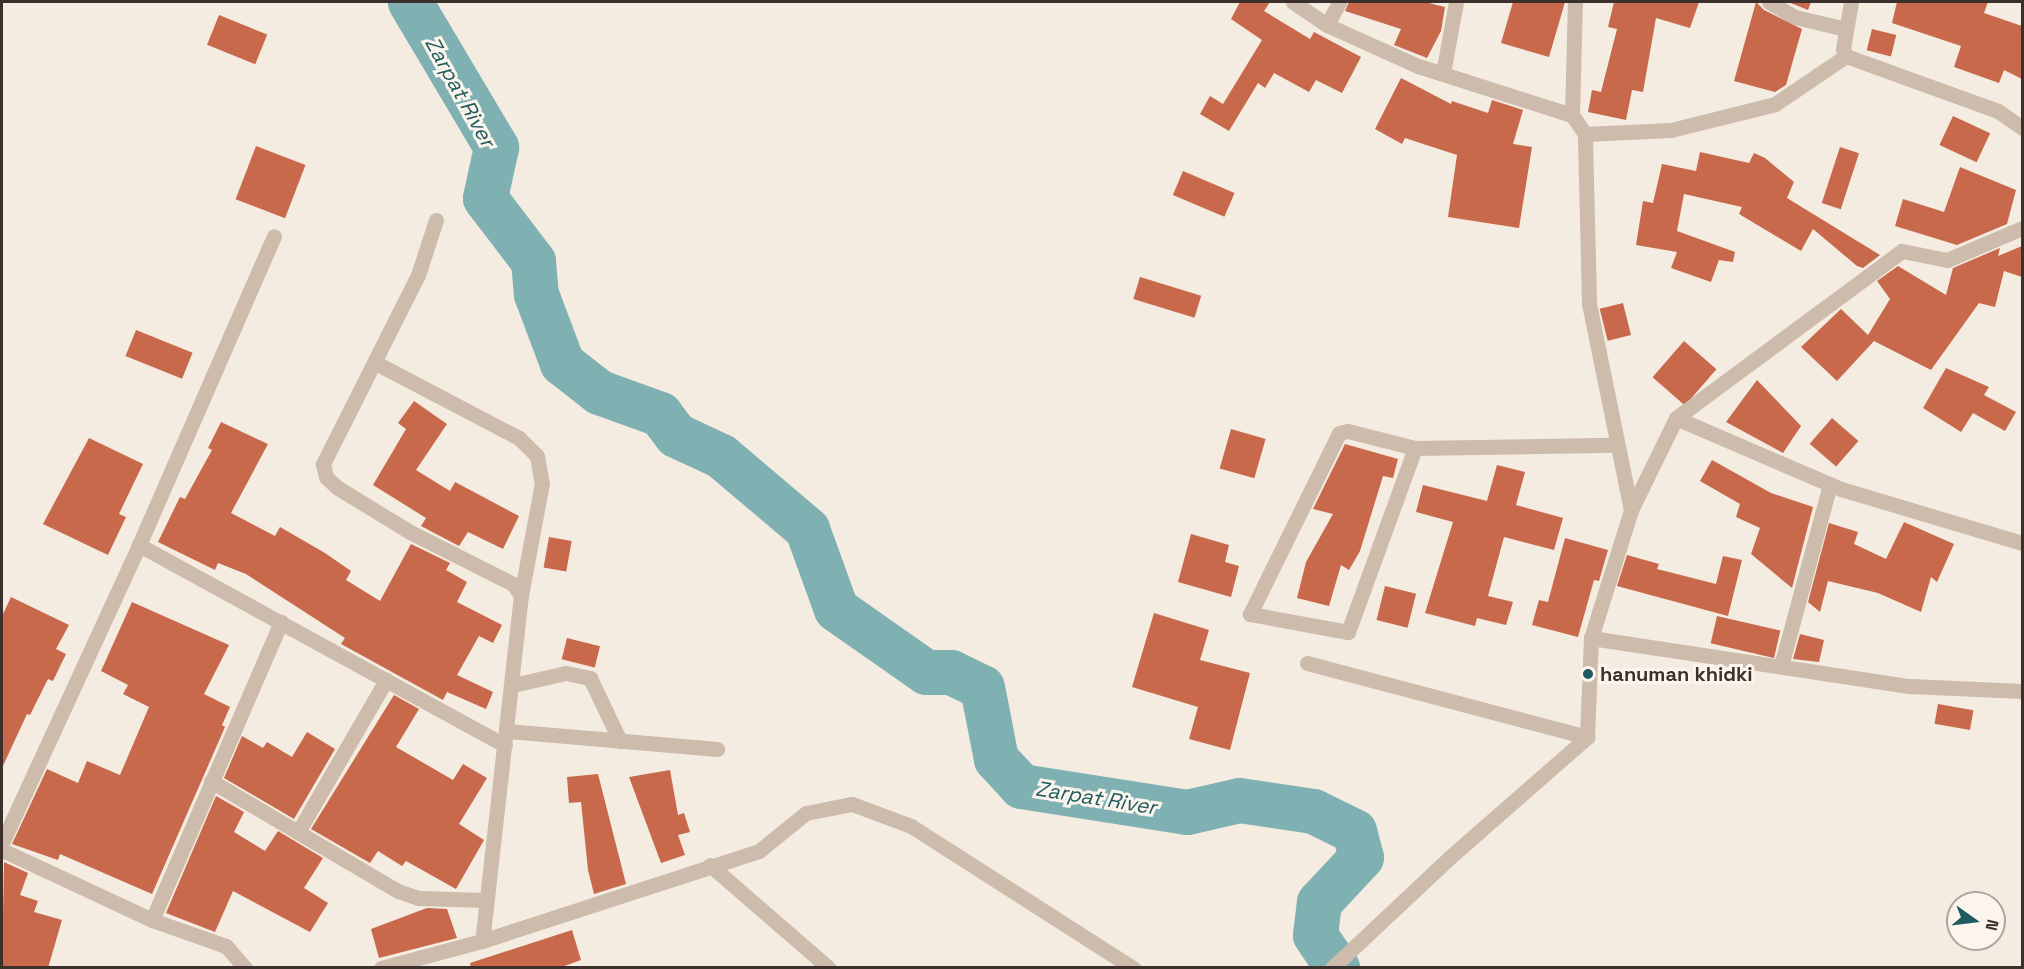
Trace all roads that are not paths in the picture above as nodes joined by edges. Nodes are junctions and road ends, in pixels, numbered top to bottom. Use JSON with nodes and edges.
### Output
{"nodes":[{"id":1,"x":1293,"y":2,"type":"edge"},
{"id":2,"x":1339,"y":2,"type":"edge"},
{"id":3,"x":1456,"y":2,"type":"edge"},
{"id":4,"x":1575,"y":2,"type":"edge"},
{"id":5,"x":1769,"y":2,"type":"edge"},
{"id":6,"x":1851,"y":2,"type":"edge"},
{"id":7,"x":1327,"y":25,"type":"junction"},
{"id":8,"x":1846,"y":30,"type":"junction"},
{"id":9,"x":1846,"y":56,"type":"junction"},
{"id":10,"x":1443,"y":73,"type":"junction"},
{"id":11,"x":1572,"y":115,"type":"junction"},
{"id":12,"x":2022,"y":128,"type":"edge"},
{"id":13,"x":1585,"y":134,"type":"junction"},
{"id":14,"x":436,"y":220,"type":"dead end"},
{"id":15,"x":2022,"y":228,"type":"edge"},
{"id":16,"x":274,"y":236,"type":"dead end"},
{"id":17,"x":374,"y":362,"type":"junction"},
{"id":18,"x":1676,"y":418,"type":"junction"},
{"id":19,"x":1616,"y":445,"type":"junction"},
{"id":20,"x":1415,"y":448,"type":"junction"},
{"id":21,"x":1830,"y":484,"type":"junction"},
{"id":22,"x":1630,"y":510,"type":"junction"},
{"id":23,"x":2022,"y":543,"type":"edge"},
{"id":24,"x":139,"y":544,"type":"junction"},
{"id":25,"x":521,"y":595,"type":"junction"},
{"id":26,"x":281,"y":622,"type":"junction"},
{"id":27,"x":1591,"y":638,"type":"junction"},
{"id":28,"x":1307,"y":663,"type":"dead end"},
{"id":29,"x":1781,"y":666,"type":"junction"},
{"id":30,"x":386,"y":680,"type":"junction"},
{"id":31,"x":513,"y":684,"type":"junction"},
{"id":32,"x":2022,"y":692,"type":"edge"},
{"id":33,"x":1587,"y":737,"type":"junction"},
{"id":34,"x":506,"y":738,"type":"junction"},
{"id":35,"x":620,"y":741,"type":"junction"},
{"id":36,"x":717,"y":749,"type":"dead end"},
{"id":37,"x":211,"y":782,"type":"junction"},
{"id":38,"x":298,"y":832,"type":"junction"},
{"id":39,"x":2,"y":843,"type":"edge"},
{"id":40,"x":2,"y":850,"type":"edge"},
{"id":41,"x":710,"y":865,"type":"junction"},
{"id":42,"x":485,"y":900,"type":"junction"},
{"id":43,"x":152,"y":920,"type":"junction"},
{"id":44,"x":483,"y":941,"type":"junction"},
{"id":45,"x":245,"y":968,"type":"edge"},
{"id":46,"x":381,"y":968,"type":"edge"},
{"id":47,"x":829,"y":968,"type":"edge"},
{"id":48,"x":1133,"y":968,"type":"edge"},
{"id":49,"x":1332,"y":968,"type":"edge"}],
"edges":[{"from":1,"to":7,"type":"street"},
{"from":2,"to":7,"type":"street"},
{"from":3,"to":10,"type":"street"},
{"from":4,"to":11,"type":"street"},
{"from":5,"to":8,"type":"street"},
{"from":6,"to":8,"type":"street"},
{"from":7,"to":10,"type":"street"},
{"from":8,"to":9,"type":"street"},
{"from":9,"to":12,"type":"street"},
{"from":9,"to":13,"type":"street"},
{"from":10,"to":11,"type":"street"},
{"from":11,"to":13,"type":"street"},
{"from":13,"to":19,"type":"street"},
{"from":14,"to":17,"type":"street"},
{"from":15,"to":18,"type":"street"},
{"from":16,"to":24,"type":"street"},
{"from":17,"to":25,"type":"street"},
{"from":17,"to":25,"type":"street"},
{"from":18,"to":21,"type":"street"},
{"from":18,"to":22,"type":"street"},
{"from":19,"to":20,"type":"street"},
{"from":19,"to":22,"type":"street"},
{"from":20,"to":20,"type":"street"},
{"from":21,"to":23,"type":"street"},
{"from":21,"to":29,"type":"street"},
{"from":22,"to":27,"type":"street"},
{"from":24,"to":26,"type":"street"},
{"from":24,"to":39,"type":"street"},
{"from":25,"to":31,"type":"street"},
{"from":26,"to":30,"type":"street"},
{"from":26,"to":37,"type":"street"},
{"from":27,"to":29,"type":"street"},
{"from":27,"to":33,"type":"street"},
{"from":28,"to":33,"type":"street"},
{"from":29,"to":32,"type":"street"},
{"from":30,"to":34,"type":"street"},
{"from":30,"to":38,"type":"street"},
{"from":31,"to":34,"type":"street"},
{"from":31,"to":35,"type":"street"},
{"from":33,"to":49,"type":"street"},
{"from":34,"to":35,"type":"street"},
{"from":34,"to":42,"type":"street"},
{"from":35,"to":36,"type":"street"},
{"from":37,"to":38,"type":"street"},
{"from":37,"to":43,"type":"street"},
{"from":38,"to":42,"type":"street"},
{"from":40,"to":43,"type":"street"},
{"from":41,"to":44,"type":"street"},
{"from":41,"to":47,"type":"street"},
{"from":41,"to":48,"type":"street"},
{"from":42,"to":44,"type":"street"},
{"from":43,"to":45,"type":"street"},
{"from":44,"to":46,"type":"street"}]}
